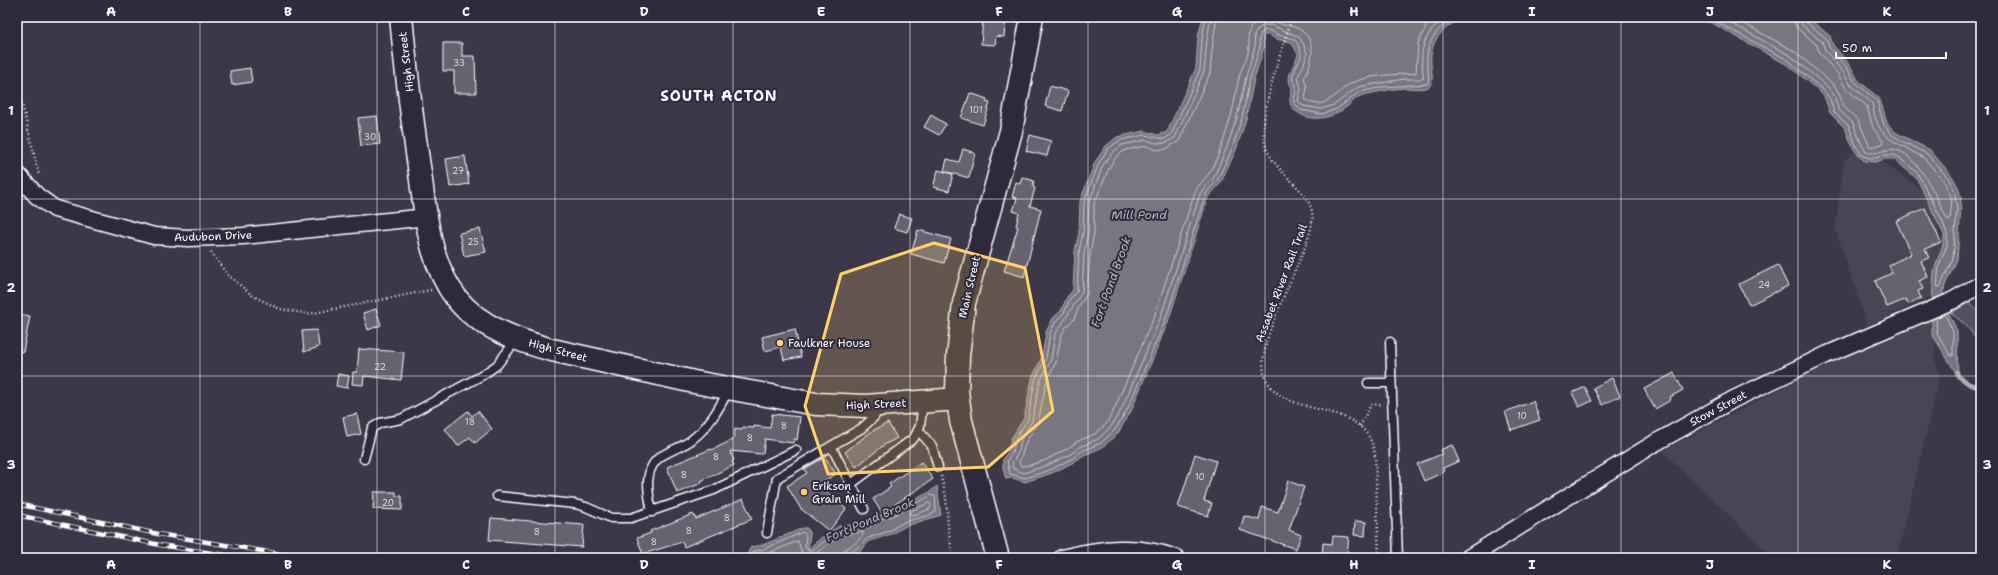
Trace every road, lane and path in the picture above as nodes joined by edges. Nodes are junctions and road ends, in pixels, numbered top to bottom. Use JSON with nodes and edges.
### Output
{"nodes":[{"id":1,"x":401,"y":17,"type":"edge"},
{"id":2,"x":1032,"y":17,"type":"edge"},
{"id":3,"x":1292,"y":17,"type":"edge"},
{"id":4,"x":17,"y":83,"type":"edge"},
{"id":5,"x":17,"y":174,"type":"edge"},
{"id":6,"x":45,"y":203,"type":"junction"},
{"id":7,"x":427,"y":217,"type":"junction"},
{"id":8,"x":206,"y":238,"type":"junction"},
{"id":9,"x":1981,"y":284,"type":"edge"},
{"id":10,"x":449,"y":287,"type":"junction"},
{"id":11,"x":517,"y":338,"type":"junction"},
{"id":12,"x":1390,"y":342,"type":"dead end"},
{"id":13,"x":1368,"y":383,"type":"dead end"},
{"id":14,"x":1391,"y":383,"type":"junction"},
{"id":15,"x":729,"y":388,"type":"junction"},
{"id":16,"x":958,"y":399,"type":"junction"},
{"id":17,"x":923,"y":401,"type":"junction"},
{"id":18,"x":1392,"y":403,"type":"junction"},
{"id":19,"x":881,"y":405,"type":"junction"},
{"id":20,"x":1360,"y":426,"type":"junction"},
{"id":21,"x":918,"y":430,"type":"junction"},
{"id":22,"x":831,"y":446,"type":"junction"},
{"id":23,"x":796,"y":450,"type":"dead end"},
{"id":24,"x":364,"y":459,"type":"dead end"},
{"id":25,"x":938,"y":467,"type":"joint"},
{"id":26,"x":851,"y":484,"type":"junction"},
{"id":27,"x":497,"y":496,"type":"dead end"},
{"id":28,"x":864,"y":509,"type":"dead end"},
{"id":29,"x":652,"y":512,"type":"junction"},
{"id":30,"x":767,"y":533,"type":"dead end"},
{"id":31,"x":954,"y":558,"type":"edge"},
{"id":32,"x":998,"y":558,"type":"edge"},
{"id":33,"x":1062,"y":558,"type":"edge"},
{"id":34,"x":1176,"y":558,"type":"edge"},
{"id":35,"x":1379,"y":558,"type":"edge"},
{"id":36,"x":1398,"y":558,"type":"edge"},
{"id":37,"x":1468,"y":558,"type":"edge"}],
"edges":[{"from":1,"to":7,"type":"street","name":"High Street"},
{"from":2,"to":16,"type":"street","name":"Main Street"},
{"from":3,"to":20,"type":"path","name":"Assabet River Rail Trail"},
{"from":4,"to":6,"type":"path"},
{"from":5,"to":6,"type":"street","name":"Audubon Drive"},
{"from":6,"to":8,"type":"street","name":"Audubon Drive"},
{"from":7,"to":8,"type":"street","name":"Audubon Drive"},
{"from":7,"to":10,"type":"street","name":"High Street"},
{"from":8,"to":10,"type":"path"},
{"from":9,"to":37,"type":"street","name":"Stow Street"},
{"from":10,"to":11,"type":"street","name":"High Street"},
{"from":11,"to":15,"type":"street","name":"High Street"},
{"from":11,"to":24,"type":"lane"},
{"from":12,"to":14,"type":"lane"},
{"from":13,"to":14,"type":"lane"},
{"from":14,"to":18,"type":"lane"},
{"from":15,"to":19,"type":"street","name":"High Street"},
{"from":15,"to":29,"type":"lane"},
{"from":16,"to":17,"type":"street","name":"High Street"},
{"from":16,"to":32,"type":"street","name":"Main Street"},
{"from":17,"to":19,"type":"street","name":"High Street"},
{"from":17,"to":21,"type":"lane"},
{"from":18,"to":20,"type":"path"},
{"from":18,"to":36,"type":"lane"},
{"from":19,"to":22,"type":"lane"},
{"from":20,"to":35,"type":"path","name":"Assabet River Rail Trail"},
{"from":21,"to":25,"type":"lane"},
{"from":21,"to":26,"type":"lane"},
{"from":22,"to":26,"type":"lane"},
{"from":22,"to":30,"type":"lane"},
{"from":23,"to":29,"type":"lane"},
{"from":25,"to":31,"type":"path"},
{"from":26,"to":28,"type":"lane"},
{"from":27,"to":29,"type":"lane"},
{"from":33,"to":34,"type":"street"}]}
